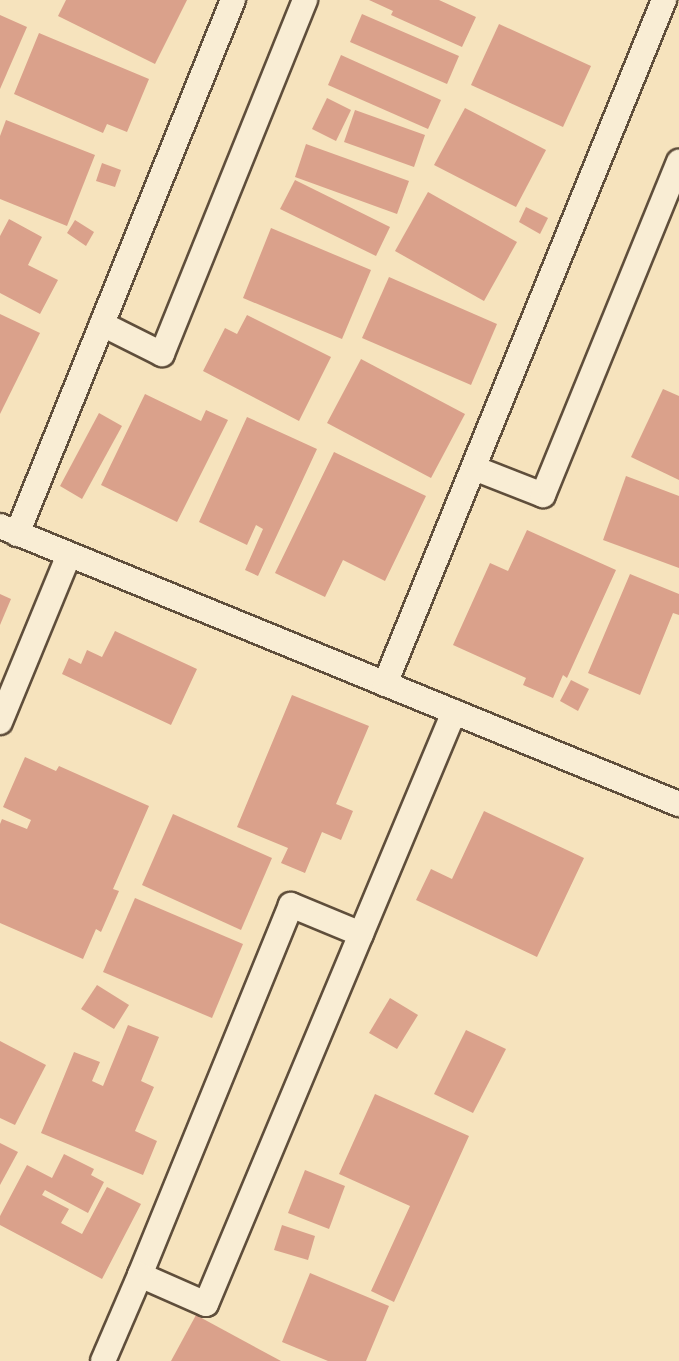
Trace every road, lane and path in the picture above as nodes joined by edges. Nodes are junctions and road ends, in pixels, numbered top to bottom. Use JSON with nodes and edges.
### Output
{"nodes":[{"id":1,"x":233,"y":0,"type":"edge"},
{"id":2,"x":305,"y":0,"type":"edge"},
{"id":3,"x":664,"y":0,"type":"edge"},
{"id":4,"x":679,"y":162,"type":"edge"},
{"id":5,"x":102,"y":324,"type":"junction"},
{"id":6,"x":474,"y":468,"type":"junction"},
{"id":7,"x":8,"y":530,"type":"edge"},
{"id":8,"x":69,"y":555,"type":"junction"},
{"id":9,"x":385,"y":684,"type":"junction"},
{"id":10,"x":454,"y":712,"type":"junction"},
{"id":11,"x":0,"y":722,"type":"edge"},
{"id":12,"x":679,"y":804,"type":"edge"},
{"id":13,"x":361,"y":934,"type":"junction"},
{"id":14,"x":140,"y":1275,"type":"junction"},
{"id":15,"x":103,"y":1361,"type":"edge"}],
"edges":[{"from":1,"to":5,"type":"street"},
{"from":2,"to":5,"type":"street"},
{"from":3,"to":6,"type":"street"},
{"from":4,"to":6,"type":"street"},
{"from":5,"to":7,"type":"street"},
{"from":6,"to":9,"type":"street"},
{"from":7,"to":8,"type":"street"},
{"from":8,"to":9,"type":"street"},
{"from":8,"to":11,"type":"street"},
{"from":9,"to":10,"type":"street"},
{"from":10,"to":12,"type":"street"},
{"from":10,"to":13,"type":"street"},
{"from":13,"to":14,"type":"street"},
{"from":13,"to":14,"type":"street"},
{"from":14,"to":15,"type":"street"}]}
